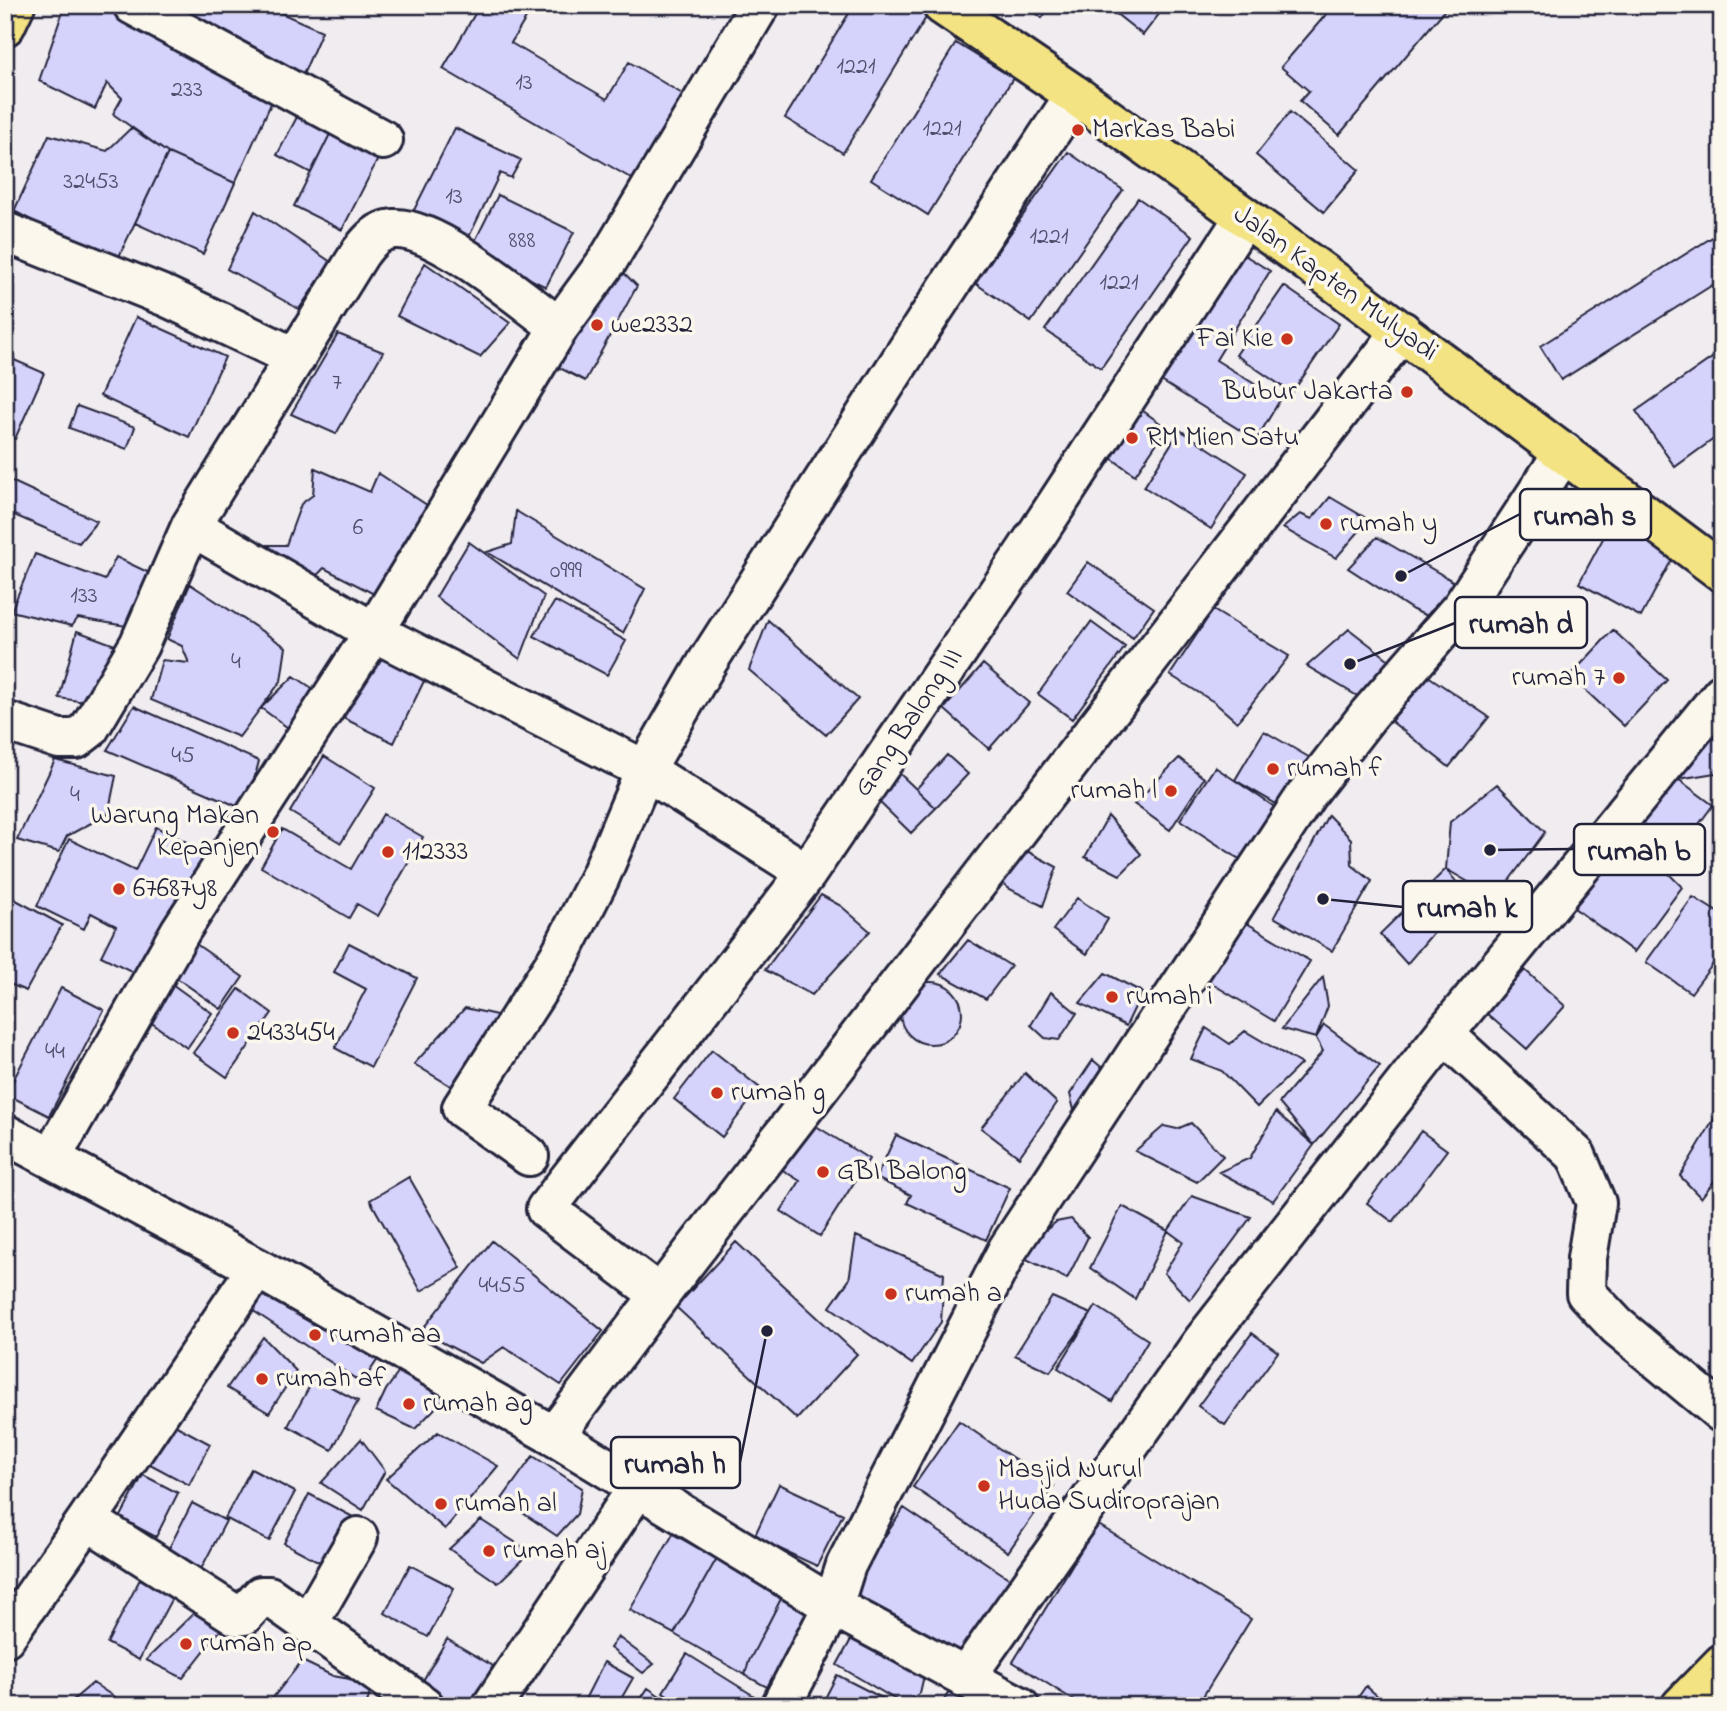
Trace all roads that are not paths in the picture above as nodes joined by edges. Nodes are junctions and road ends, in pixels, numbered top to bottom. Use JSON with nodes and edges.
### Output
{"nodes":[{"id":1,"x":133,"y":5,"type":"edge"},
{"id":2,"x":760,"y":5,"type":"edge"},
{"id":3,"x":942,"y":5,"type":"edge"},
{"id":4,"x":1075,"y":95,"type":"junction"},
{"id":5,"x":383,"y":141,"type":"dead end"},
{"id":6,"x":1244,"y":218,"type":"junction"},
{"id":7,"x":5,"y":232,"type":"edge"},
{"id":8,"x":559,"y":327,"type":"junction"},
{"id":9,"x":1402,"y":331,"type":"junction"},
{"id":10,"x":296,"y":358,"type":"junction"},
{"id":11,"x":1564,"y":452,"type":"junction"},
{"id":12,"x":191,"y":526,"type":"junction"},
{"id":13,"x":1722,"y":572,"type":"edge"},
{"id":14,"x":374,"y":632,"type":"junction"},
{"id":15,"x":1722,"y":694,"type":"edge"},
{"id":16,"x":5,"y":721,"type":"edge"},
{"id":17,"x":645,"y":770,"type":"junction"},
{"id":18,"x":807,"y":873,"type":"junction"},
{"id":19,"x":1444,"y":1034,"type":"junction"},
{"id":20,"x":5,"y":1134,"type":"edge"},
{"id":21,"x":529,"y":1156,"type":"dead end"},
{"id":22,"x":51,"y":1158,"type":"junction"},
{"id":23,"x":257,"y":1268,"type":"junction"},
{"id":24,"x":660,"y":1295,"type":"junction"},
{"id":25,"x":1722,"y":1413,"type":"edge"},
{"id":26,"x":554,"y":1436,"type":"junction"},
{"id":27,"x":638,"y":1487,"type":"junction"},
{"id":28,"x":87,"y":1520,"type":"junction"},
{"id":29,"x":358,"y":1537,"type":"dead end"},
{"id":30,"x":833,"y":1606,"type":"junction"},
{"id":31,"x":308,"y":1624,"type":"junction"},
{"id":32,"x":5,"y":1637,"type":"edge"},
{"id":33,"x":1722,"y":1664,"type":"edge"},
{"id":34,"x":965,"y":1678,"type":"junction"},
{"id":35,"x":424,"y":1706,"type":"edge"},
{"id":36,"x":492,"y":1706,"type":"edge"},
{"id":37,"x":780,"y":1706,"type":"edge"},
{"id":38,"x":1018,"y":1706,"type":"edge"},
{"id":39,"x":1681,"y":1706,"type":"edge"}],
"edges":[{"from":1,"to":5,"type":"street"},
{"from":2,"to":8,"type":"street"},
{"from":3,"to":4,"type":"main road","name":"Jalan Kapten Mulyadi"},
{"from":4,"to":6,"type":"main road","name":"Jalan Kapten Mulyadi"},
{"from":4,"to":17,"type":"street"},
{"from":6,"to":9,"type":"main road","name":"Jalan Kapten Mulyadi"},
{"from":6,"to":18,"type":"street","name":"Gang Balong III"},
{"from":7,"to":10,"type":"street"},
{"from":8,"to":10,"type":"street"},
{"from":8,"to":14,"type":"street"},
{"from":9,"to":11,"type":"main road","name":"Jalan Kapten Mulyadi"},
{"from":9,"to":24,"type":"street"},
{"from":10,"to":12,"type":"street"},
{"from":11,"to":13,"type":"main road","name":"Jalan Kapten Mulyadi"},
{"from":11,"to":30,"type":"street"},
{"from":12,"to":14,"type":"street"},
{"from":12,"to":16,"type":"street"},
{"from":14,"to":17,"type":"street"},
{"from":14,"to":22,"type":"street"},
{"from":15,"to":19,"type":"street"},
{"from":17,"to":18,"type":"street"},
{"from":17,"to":21,"type":"street"},
{"from":18,"to":24,"type":"street","name":"Gang Balong III"},
{"from":19,"to":25,"type":"street"},
{"from":19,"to":34,"type":"street"},
{"from":20,"to":22,"type":"street"},
{"from":22,"to":23,"type":"street"},
{"from":23,"to":26,"type":"street"},
{"from":23,"to":28,"type":"street"},
{"from":24,"to":26,"type":"street"},
{"from":26,"to":27,"type":"street"},
{"from":27,"to":30,"type":"street"},
{"from":27,"to":36,"type":"street"},
{"from":28,"to":31,"type":"street"},
{"from":28,"to":32,"type":"street"},
{"from":29,"to":31,"type":"street"},
{"from":30,"to":34,"type":"street"},
{"from":30,"to":37,"type":"street"},
{"from":31,"to":35,"type":"street"},
{"from":33,"to":39,"type":"main road"},
{"from":34,"to":38,"type":"street"}]}
